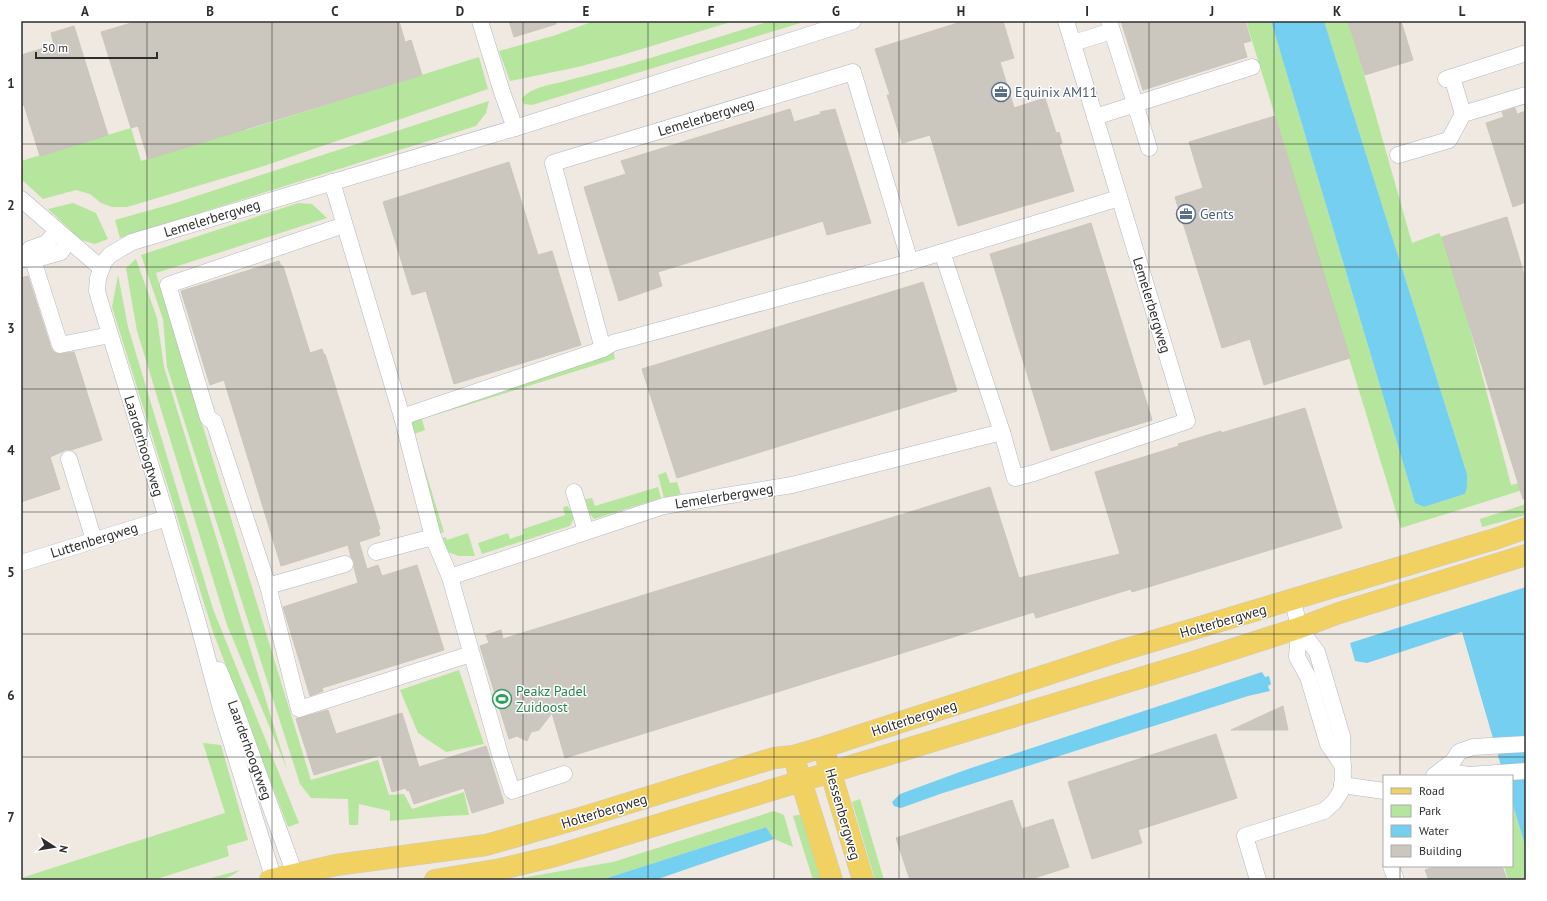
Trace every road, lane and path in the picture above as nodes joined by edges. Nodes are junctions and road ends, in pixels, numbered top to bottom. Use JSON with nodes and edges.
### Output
{"nodes":[{"id":1,"x":480,"y":21,"type":"edge"},
{"id":2,"x":853,"y":21,"type":"edge"},
{"id":3,"x":1066,"y":21,"type":"edge"},
{"id":4,"x":1110,"y":26,"type":"edge"},
{"id":5,"x":1073,"y":43,"type":"junction"},
{"id":6,"x":1526,"y":54,"type":"edge"},
{"id":7,"x":1252,"y":67,"type":"dead end"},
{"id":8,"x":1526,"y":95,"type":"edge"},
{"id":9,"x":1135,"y":104,"type":"junction"},
{"id":10,"x":1463,"y":114,"type":"junction"},
{"id":11,"x":1095,"y":116,"type":"junction"},
{"id":12,"x":515,"y":128,"type":"junction"},
{"id":13,"x":1149,"y":148,"type":"dead end"},
{"id":14,"x":1398,"y":154,"type":"dead end"},
{"id":15,"x":332,"y":182,"type":"junction"},
{"id":16,"x":1119,"y":198,"type":"junction"},
{"id":17,"x":21,"y":199,"type":"edge"},
{"id":18,"x":344,"y":225,"type":"junction"},
{"id":19,"x":63,"y":235,"type":"junction"},
{"id":20,"x":942,"y":252,"type":"junction"},
{"id":21,"x":25,"y":259,"type":"edge"},
{"id":22,"x":910,"y":262,"type":"junction"},
{"id":23,"x":102,"y":268,"type":"junction"},
{"id":24,"x":110,"y":335,"type":"junction"},
{"id":25,"x":603,"y":349,"type":"junction"},
{"id":26,"x":402,"y":417,"type":"junction"},
{"id":27,"x":1002,"y":432,"type":"junction"},
{"id":28,"x":70,"y":459,"type":"dead end"},
{"id":29,"x":574,"y":492,"type":"dead end"},
{"id":30,"x":167,"y":518,"type":"junction"},
{"id":31,"x":1526,"y":528,"type":"edge"},
{"id":32,"x":586,"y":531,"type":"junction"},
{"id":33,"x":433,"y":536,"type":"junction"},
{"id":34,"x":94,"y":540,"type":"junction"},
{"id":35,"x":376,"y":552,"type":"dead end"},
{"id":36,"x":1526,"y":555,"type":"edge"},
{"id":37,"x":21,"y":562,"type":"edge"},
{"id":38,"x":345,"y":564,"type":"dead end"},
{"id":39,"x":450,"y":577,"type":"junction"},
{"id":40,"x":268,"y":586,"type":"junction"},
{"id":41,"x":1293,"y":600,"type":"junction"},
{"id":42,"x":198,"y":623,"type":"junction"},
{"id":43,"x":1299,"y":628,"type":"junction"},
{"id":44,"x":471,"y":654,"type":"junction"},
{"id":45,"x":1526,"y":744,"type":"edge"},
{"id":46,"x":824,"y":748,"type":"junction"},
{"id":47,"x":1526,"y":753,"type":"edge"},
{"id":48,"x":793,"y":756,"type":"junction"},
{"id":49,"x":1493,"y":759,"type":"junction"},
{"id":50,"x":1526,"y":762,"type":"edge"},
{"id":51,"x":1455,"y":767,"type":"junction"},
{"id":52,"x":1526,"y":771,"type":"edge"},
{"id":53,"x":831,"y":772,"type":"junction"},
{"id":54,"x":564,"y":774,"type":"dead end"},
{"id":55,"x":1437,"y":775,"type":"edge"},
{"id":56,"x":801,"y":782,"type":"junction"},
{"id":57,"x":1342,"y":785,"type":"junction"},
{"id":58,"x":1383,"y":791,"type":"edge"},
{"id":59,"x":1391,"y":867,"type":"edge"},
{"id":60,"x":296,"y":877,"type":"edge"},
{"id":61,"x":273,"y":880,"type":"edge"},
{"id":62,"x":435,"y":880,"type":"edge"},
{"id":63,"x":832,"y":880,"type":"edge"},
{"id":64,"x":863,"y":880,"type":"edge"},
{"id":65,"x":1258,"y":880,"type":"edge"},
{"id":66,"x":1396,"y":880,"type":"edge"}],
"edges":[{"from":1,"to":12,"type":"street"},
{"from":2,"to":12,"type":"street","name":"Lemelerbergweg"},
{"from":3,"to":5,"type":"street","name":"Lemelerbergweg"},
{"from":4,"to":5,"type":"street"},
{"from":4,"to":9,"type":"street"},
{"from":5,"to":11,"type":"street","name":"Lemelerbergweg"},
{"from":6,"to":10,"type":"street"},
{"from":7,"to":9,"type":"street"},
{"from":8,"to":10,"type":"street"},
{"from":9,"to":11,"type":"street"},
{"from":9,"to":13,"type":"street"},
{"from":10,"to":14,"type":"street"},
{"from":11,"to":16,"type":"street","name":"Lemelerbergweg"},
{"from":12,"to":15,"type":"street","name":"Lemelerbergweg"},
{"from":15,"to":18,"type":"street"},
{"from":15,"to":23,"type":"street","name":"Lemelerbergweg"},
{"from":16,"to":20,"type":"street"},
{"from":16,"to":27,"type":"street","name":"Lemelerbergweg"},
{"from":17,"to":19,"type":"street"},
{"from":18,"to":26,"type":"street"},
{"from":18,"to":40,"type":"street"},
{"from":19,"to":21,"type":"street"},
{"from":19,"to":23,"type":"street"},
{"from":20,"to":22,"type":"street"},
{"from":20,"to":27,"type":"street"},
{"from":21,"to":24,"type":"street"},
{"from":22,"to":25,"type":"street"},
{"from":22,"to":25,"type":"street","name":"Lemelerbergweg"},
{"from":23,"to":24,"type":"street","name":"Laarderhoogtweg"},
{"from":24,"to":30,"type":"street","name":"Laarderhoogtweg"},
{"from":25,"to":26,"type":"street"},
{"from":26,"to":33,"type":"street"},
{"from":27,"to":32,"type":"street","name":"Lemelerbergweg"},
{"from":28,"to":34,"type":"street"},
{"from":29,"to":32,"type":"street"},
{"from":30,"to":34,"type":"street","name":"Luttenbergweg"},
{"from":30,"to":42,"type":"street","name":"Laarderhoogtweg"},
{"from":31,"to":41,"type":"main road","name":"Holterbergweg"},
{"from":32,"to":39,"type":"street","name":"Lemelerbergweg"},
{"from":33,"to":35,"type":"street"},
{"from":33,"to":39,"type":"street"},
{"from":34,"to":37,"type":"street","name":"Luttenbergweg"},
{"from":36,"to":43,"type":"main road","name":"Holterbergweg"},
{"from":38,"to":40,"type":"street"},
{"from":39,"to":44,"type":"street"},
{"from":40,"to":44,"type":"street"},
{"from":41,"to":43,"type":"street"},
{"from":41,"to":46,"type":"main road","name":"Holterbergweg"},
{"from":42,"to":60,"type":"street","name":"Laarderhoogtweg"},
{"from":42,"to":61,"type":"street","name":"Laarderhoogtweg"},
{"from":43,"to":53,"type":"main road","name":"Holterbergweg"},
{"from":43,"to":57,"type":"street"},
{"from":44,"to":54,"type":"street"},
{"from":45,"to":49,"type":"street"},
{"from":46,"to":48,"type":"main road","name":"Holterbergweg"},
{"from":46,"to":53,"type":"main road","name":"Hessenbergweg"},
{"from":47,"to":49,"type":"street"},
{"from":48,"to":56,"type":"main road","name":"Hessenbergweg"},
{"from":48,"to":60,"type":"main road","name":"Holterbergweg"},
{"from":49,"to":50,"type":"street"},
{"from":49,"to":51,"type":"street"},
{"from":49,"to":51,"type":"street"},
{"from":49,"to":52,"type":"street"},
{"from":51,"to":55,"type":"street"},
{"from":53,"to":56,"type":"main road","name":"Holterbergweg"},
{"from":53,"to":64,"type":"main road","name":"Hessenbergweg"},
{"from":56,"to":62,"type":"main road","name":"Holterbergweg"},
{"from":56,"to":63,"type":"main road","name":"Hessenbergweg"},
{"from":57,"to":58,"type":"street"},
{"from":57,"to":65,"type":"street"},
{"from":59,"to":66,"type":"street"},
{"from":60,"to":61,"type":"main road","name":"Holterbergweg"}]}
